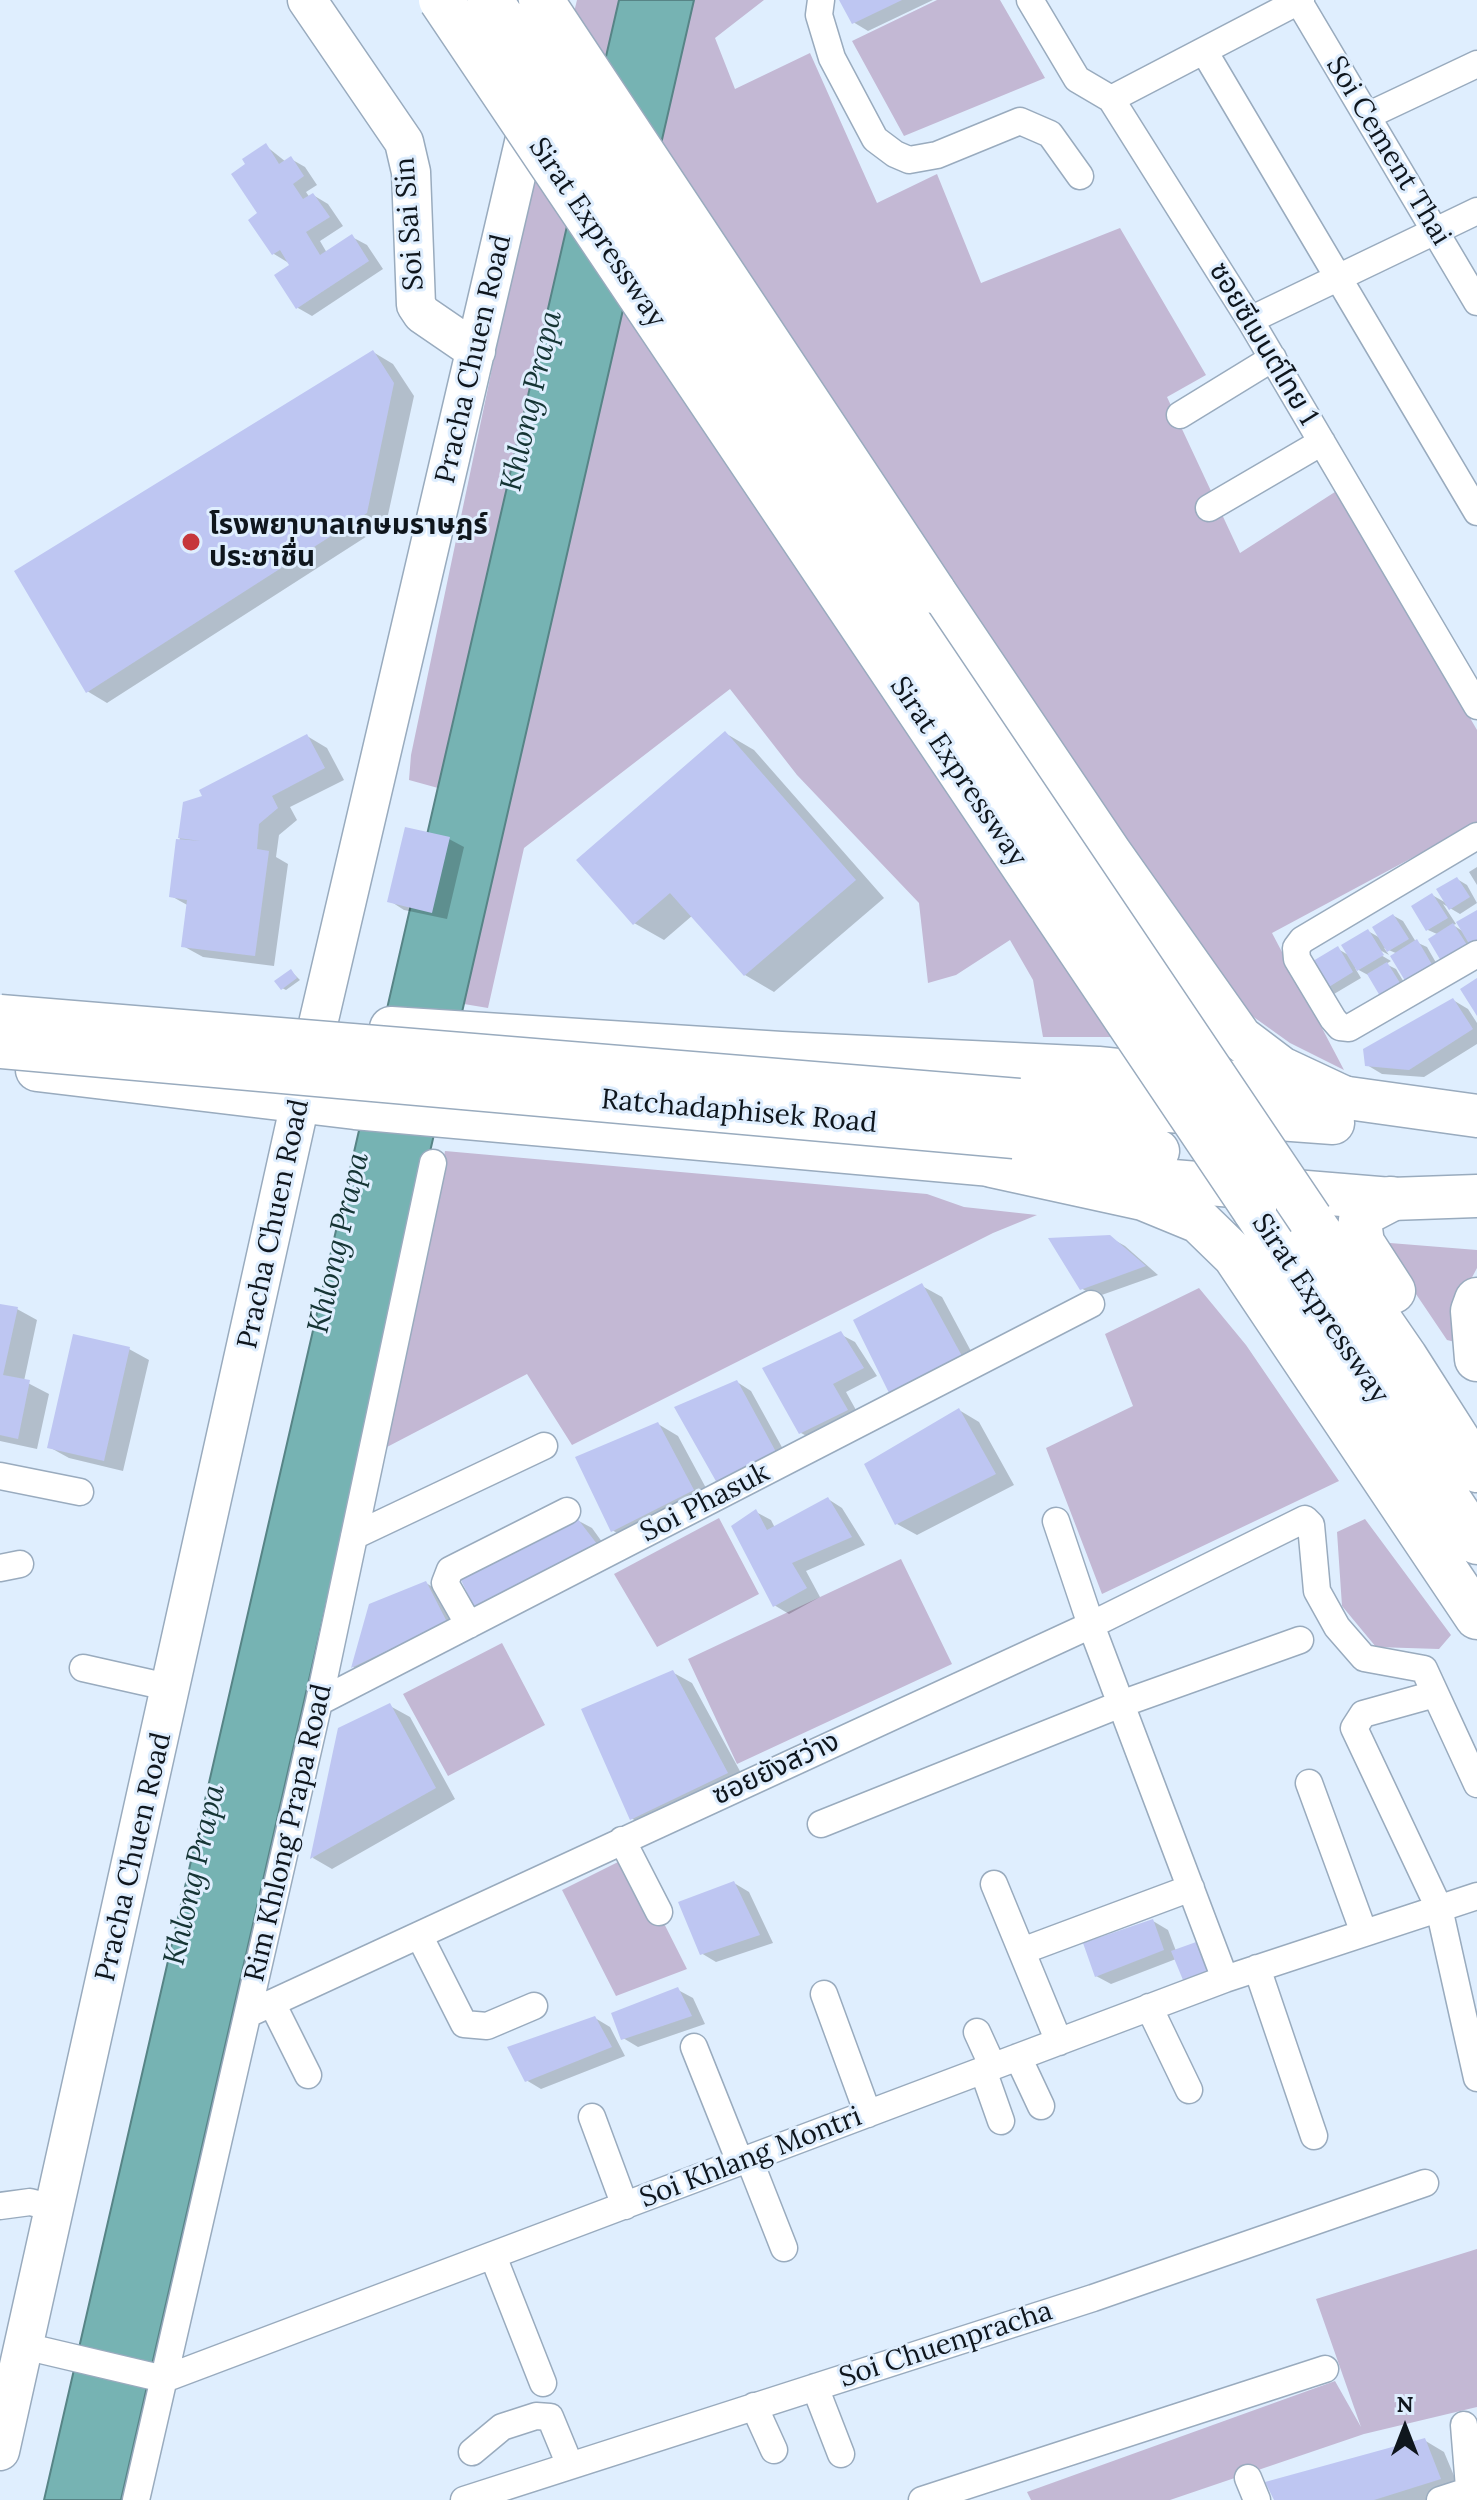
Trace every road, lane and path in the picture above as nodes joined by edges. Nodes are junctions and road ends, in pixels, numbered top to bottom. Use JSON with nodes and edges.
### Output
{"nodes":[{"id":1,"x":434,"y":0,"type":"edge"},
{"id":2,"x":441,"y":0,"type":"edge"},
{"id":3,"x":490,"y":0,"type":"edge"},
{"id":4,"x":541,"y":0,"type":"edge"},
{"id":5,"x":558,"y":0,"type":"edge"},
{"id":6,"x":821,"y":0,"type":"edge"},
{"id":7,"x":1030,"y":0,"type":"edge"},
{"id":8,"x":1299,"y":0,"type":"edge"},
{"id":9,"x":311,"y":2,"type":"edge"},
{"id":10,"x":1204,"y":51,"type":"junction"},
{"id":11,"x":1477,"y":64,"type":"edge"},
{"id":12,"x":537,"y":83,"type":"junction"},
{"id":13,"x":1111,"y":99,"type":"junction"},
{"id":14,"x":1367,"y":116,"type":"junction"},
{"id":15,"x":1080,"y":176,"type":"dead end"},
{"id":16,"x":1477,"y":211,"type":"edge"},
{"id":17,"x":1435,"y":232,"type":"junction"},
{"id":18,"x":1339,"y":278,"type":"junction"},
{"id":19,"x":1477,"y":302,"type":"edge"},
{"id":20,"x":1250,"y":320,"type":"junction"},
{"id":21,"x":476,"y":351,"type":"junction"},
{"id":22,"x":1273,"y":358,"type":"junction"},
{"id":23,"x":1180,"y":415,"type":"dead end"},
{"id":24,"x":1322,"y":442,"type":"junction"},
{"id":25,"x":1209,"y":508,"type":"dead end"},
{"id":26,"x":1477,"y":512,"type":"edge"},
{"id":27,"x":1477,"y":706,"type":"edge"},
{"id":28,"x":1477,"y":836,"type":"edge"},
{"id":29,"x":1477,"y":954,"type":"edge"},
{"id":30,"x":0,"y":995,"type":"edge"},
{"id":31,"x":0,"y":1016,"type":"edge"},
{"id":32,"x":320,"y":1023,"type":"junction"},
{"id":33,"x":602,"y":1043,"type":"junction"},
{"id":34,"x":0,"y":1047,"type":"edge"},
{"id":35,"x":0,"y":1067,"type":"edge"},
{"id":36,"x":1343,"y":1098,"type":"junction"},
{"id":37,"x":301,"y":1100,"type":"junction"},
{"id":38,"x":1477,"y":1116,"type":"edge"},
{"id":39,"x":607,"y":1129,"type":"junction"},
{"id":40,"x":1009,"y":1134,"type":"junction"},
{"id":41,"x":1477,"y":1137,"type":"edge"},
{"id":42,"x":433,"y":1163,"type":"dead end"},
{"id":43,"x":1477,"y":1188,"type":"edge"},
{"id":44,"x":1477,"y":1196,"type":"edge"},
{"id":45,"x":1391,"y":1199,"type":"junction"},
{"id":46,"x":1477,"y":1300,"type":"edge"},
{"id":47,"x":1091,"y":1304,"type":"dead end"},
{"id":48,"x":1477,"y":1359,"type":"edge"},
{"id":49,"x":1477,"y":1420,"type":"edge"},
{"id":50,"x":544,"y":1446,"type":"dead end"},
{"id":51,"x":1477,"y":1470,"type":"edge"},
{"id":52,"x":0,"y":1476,"type":"edge"},
{"id":53,"x":80,"y":1492,"type":"dead end"},
{"id":54,"x":567,"y":1511,"type":"dead end"},
{"id":55,"x":1056,"y":1521,"type":"dead end"},
{"id":56,"x":354,"y":1536,"type":"junction"},
{"id":57,"x":1477,"y":1542,"type":"edge"},
{"id":58,"x":1477,"y":1617,"type":"edge"},
{"id":59,"x":469,"y":1625,"type":"junction"},
{"id":60,"x":1091,"y":1625,"type":"junction"},
{"id":61,"x":1300,"y":1640,"type":"dead end"},
{"id":62,"x":83,"y":1668,"type":"dead end"},
{"id":63,"x":172,"y":1688,"type":"junction"},
{"id":64,"x":1435,"y":1694,"type":"junction"},
{"id":65,"x":319,"y":1702,"type":"junction"},
{"id":66,"x":1121,"y":1704,"type":"junction"},
{"id":67,"x":1309,"y":1783,"type":"dead end"},
{"id":68,"x":1477,"y":1784,"type":"edge"},
{"id":69,"x":821,"y":1824,"type":"dead end"},
{"id":70,"x":622,"y":1840,"type":"junction"},
{"id":71,"x":994,"y":1884,"type":"dead end"},
{"id":72,"x":1191,"y":1888,"type":"junction"},
{"id":73,"x":1477,"y":1896,"type":"edge"},
{"id":74,"x":1439,"y":1908,"type":"junction"},
{"id":75,"x":659,"y":1912,"type":"dead end"},
{"id":76,"x":1364,"y":1933,"type":"junction"},
{"id":77,"x":419,"y":1935,"type":"junction"},
{"id":78,"x":1022,"y":1951,"type":"junction"},
{"id":79,"x":1257,"y":1968,"type":"junction"},
{"id":80,"x":1225,"y":1979,"type":"junction"},
{"id":81,"x":824,"y":1994,"type":"dead end"},
{"id":82,"x":534,"y":2006,"type":"dead end"},
{"id":83,"x":1149,"y":2007,"type":"junction"},
{"id":84,"x":260,"y":2008,"type":"junction"},
{"id":85,"x":977,"y":2032,"type":"dead end"},
{"id":86,"x":1059,"y":2042,"type":"junction"},
{"id":87,"x":694,"y":2047,"type":"dead end"},
{"id":88,"x":1018,"y":2057,"type":"junction"},
{"id":89,"x":988,"y":2068,"type":"junction"},
{"id":90,"x":308,"y":2075,"type":"dead end"},
{"id":91,"x":1477,"y":2078,"type":"edge"},
{"id":92,"x":1189,"y":2090,"type":"dead end"},
{"id":93,"x":1041,"y":2106,"type":"dead end"},
{"id":94,"x":868,"y":2114,"type":"junction"},
{"id":95,"x":592,"y":2117,"type":"dead end"},
{"id":96,"x":1001,"y":2121,"type":"dead end"},
{"id":97,"x":1314,"y":2136,"type":"dead end"},
{"id":98,"x":744,"y":2161,"type":"junction"},
{"id":99,"x":1425,"y":2183,"type":"dead end"},
{"id":100,"x":0,"y":2206,"type":"edge"},
{"id":101,"x":625,"y":2206,"type":"junction"},
{"id":102,"x":54,"y":2208,"type":"junction"},
{"id":103,"x":784,"y":2248,"type":"dead end"},
{"id":104,"x":493,"y":2256,"type":"junction"},
{"id":105,"x":40,"y":2350,"type":"junction"},
{"id":106,"x":1325,"y":2369,"type":"dead end"},
{"id":107,"x":158,"y":2378,"type":"junction"},
{"id":108,"x":543,"y":2383,"type":"dead end"},
{"id":109,"x":815,"y":2387,"type":"junction"},
{"id":110,"x":754,"y":2406,"type":"junction"},
{"id":111,"x":1464,"y":2425,"type":"dead end"},
{"id":112,"x":774,"y":2450,"type":"dead end"},
{"id":113,"x":0,"y":2451,"type":"edge"},
{"id":114,"x":472,"y":2452,"type":"dead end"},
{"id":115,"x":841,"y":2454,"type":"dead end"},
{"id":116,"x":569,"y":2463,"type":"junction"},
{"id":117,"x":1472,"y":2493,"type":"edge"},
{"id":118,"x":478,"y":2498,"type":"edge"},
{"id":119,"x":136,"y":2500,"type":"edge"},
{"id":120,"x":922,"y":2500,"type":"edge"},
{"id":121,"x":1440,"y":2500,"type":"edge"}],
"edges":[{"from":1,"to":12,"type":"main road"},
{"from":2,"to":57,"type":"highway","name":"Sirat Expressway","bridge":true},
{"from":3,"to":51,"type":"highway","name":"Sirat Expressway","bridge":true},
{"from":4,"to":36,"type":"highway","bridge":true},
{"from":5,"to":12,"type":"main road","name":"Pracha Chuen Road"},
{"from":6,"to":15,"type":"street"},
{"from":7,"to":13,"type":"street","name":"ซอยซีเมนต์ไทย 1"},
{"from":8,"to":10,"type":"street"},
{"from":8,"to":14,"type":"street","name":"Soi Cement Thai"},
{"from":9,"to":21,"type":"main road","name":"Soi Sai Sin"},
{"from":10,"to":13,"type":"street"},
{"from":10,"to":18,"type":"street"},
{"from":11,"to":14,"type":"street"},
{"from":12,"to":21,"type":"main road","name":"Pracha Chuen Road"},
{"from":13,"to":20,"type":"street","name":"ซอยซีเมนต์ไทย 1"},
{"from":14,"to":17,"type":"street","name":"Soi Cement Thai"},
{"from":16,"to":17,"type":"street"},
{"from":17,"to":18,"type":"street"},
{"from":17,"to":19,"type":"street","name":"Soi Cement Thai"},
{"from":18,"to":20,"type":"street"},
{"from":18,"to":26,"type":"street"},
{"from":20,"to":22,"type":"street","name":"ซอยซีเมนต์ไทย 1"},
{"from":21,"to":32,"type":"main road","name":"Pracha Chuen Road"},
{"from":22,"to":23,"type":"street"},
{"from":22,"to":24,"type":"street","name":"ซอยซีเมนต์ไทย 1"},
{"from":24,"to":25,"type":"street"},
{"from":24,"to":27,"type":"street","name":"ซอยซีเมนต์ไทย 1"},
{"from":28,"to":29,"type":"street"},
{"from":30,"to":32,"type":"main road","name":"Ratchadaphisek Road"},
{"from":31,"to":40,"type":"main road","name":"Ratchadaphisek Road","bridge":true},
{"from":32,"to":33,"type":"main road","name":"Ratchadaphisek Road"},
{"from":32,"to":37,"type":"main road","name":"Pracha Chuen Road"},
{"from":33,"to":36,"type":"main road","name":"Ratchadaphisek Road"},
{"from":33,"to":39,"type":"main road"},
{"from":34,"to":40,"type":"main road","name":"Ratchadaphisek Road","bridge":true},
{"from":35,"to":37,"type":"main road","name":"Ratchadaphisek Road"},
{"from":36,"to":38,"type":"main road","name":"Ratchadaphisek Road"},
{"from":37,"to":39,"type":"main road","name":"Ratchadaphisek Road"},
{"from":37,"to":63,"type":"main road","name":"Pracha Chuen Road"},
{"from":39,"to":40,"type":"main road","name":"Ratchadaphisek Road"},
{"from":40,"to":41,"type":"main road","name":"Ratchadaphisek Road"},
{"from":40,"to":43,"type":"main road","name":"Ratchadaphisek Road"},
{"from":40,"to":45,"type":"main road","name":"Ratchadaphisek Road"},
{"from":40,"to":58,"type":"highway"},
{"from":42,"to":56,"type":"street","name":"Rim Khlong Prapa Road"},
{"from":44,"to":45,"type":"main road","name":"Ratchadaphisek Road"},
{"from":45,"to":49,"type":"highway"},
{"from":46,"to":48,"type":"highway"},
{"from":47,"to":59,"type":"street","name":"Soi Phasuk"},
{"from":50,"to":56,"type":"street"},
{"from":52,"to":53,"type":"street"},
{"from":54,"to":59,"type":"street"},
{"from":55,"to":60,"type":"street"},
{"from":56,"to":65,"type":"street","name":"Rim Khlong Prapa Road"},
{"from":59,"to":65,"type":"street","name":"Soi Phasuk"},
{"from":60,"to":64,"type":"street","name":"ซอยยังสว่าง"},
{"from":60,"to":66,"type":"street"},
{"from":60,"to":70,"type":"street","name":"ซอยยังสว่าง"},
{"from":61,"to":66,"type":"street"},
{"from":62,"to":63,"type":"street"},
{"from":63,"to":102,"type":"main road","name":"Pracha Chuen Road"},
{"from":64,"to":68,"type":"street"},
{"from":64,"to":74,"type":"street"},
{"from":65,"to":84,"type":"street","name":"Rim Khlong Prapa Road"},
{"from":66,"to":69,"type":"street"},
{"from":66,"to":72,"type":"street"},
{"from":67,"to":76,"type":"street"},
{"from":70,"to":75,"type":"street"},
{"from":70,"to":77,"type":"street","name":"ซอยยังสว่าง"},
{"from":71,"to":78,"type":"street"},
{"from":72,"to":78,"type":"street"},
{"from":72,"to":80,"type":"street"},
{"from":73,"to":74,"type":"street","name":"Soi Khlang Montri"},
{"from":74,"to":76,"type":"street","name":"Soi Khlang Montri"},
{"from":74,"to":91,"type":"street"},
{"from":76,"to":79,"type":"street","name":"Soi Khlang Montri"},
{"from":77,"to":82,"type":"street"},
{"from":77,"to":84,"type":"street","name":"ซอยยังสว่าง"},
{"from":78,"to":86,"type":"street"},
{"from":79,"to":80,"type":"street","name":"Soi Khlang Montri"},
{"from":79,"to":97,"type":"street"},
{"from":80,"to":83,"type":"street","name":"Soi Khlang Montri"},
{"from":81,"to":94,"type":"street"},
{"from":83,"to":86,"type":"street","name":"Soi Khlang Montri"},
{"from":83,"to":92,"type":"street"},
{"from":84,"to":90,"type":"street"},
{"from":84,"to":107,"type":"street","name":"Rim Khlong Prapa Road"},
{"from":85,"to":89,"type":"street"},
{"from":86,"to":88,"type":"street","name":"Soi Khlang Montri"},
{"from":87,"to":98,"type":"street"},
{"from":88,"to":89,"type":"street","name":"Soi Khlang Montri"},
{"from":88,"to":93,"type":"street"},
{"from":89,"to":94,"type":"street","name":"Soi Khlang Montri"},
{"from":89,"to":96,"type":"street"},
{"from":94,"to":98,"type":"street","name":"Soi Khlang Montri"},
{"from":95,"to":101,"type":"street"},
{"from":98,"to":101,"type":"street","name":"Soi Khlang Montri"},
{"from":98,"to":103,"type":"street"},
{"from":99,"to":109,"type":"street","name":"Soi Chuenpracha"},
{"from":100,"to":102,"type":"street"},
{"from":101,"to":104,"type":"street","name":"Soi Khlang Montri"},
{"from":102,"to":105,"type":"main road","name":"Pracha Chuen Road"},
{"from":104,"to":107,"type":"street","name":"Soi Khlang Montri"},
{"from":104,"to":108,"type":"street"},
{"from":105,"to":107,"type":"street"},
{"from":105,"to":113,"type":"main road","name":"Pracha Chuen Road"},
{"from":106,"to":120,"type":"street"},
{"from":107,"to":119,"type":"street","name":"Rim Khlong Prapa Road"},
{"from":109,"to":110,"type":"street","name":"Soi Chuenpracha"},
{"from":109,"to":115,"type":"street"},
{"from":110,"to":112,"type":"street"},
{"from":110,"to":116,"type":"street","name":"Soi Chuenpracha"},
{"from":111,"to":117,"type":"street"},
{"from":114,"to":116,"type":"street"},
{"from":116,"to":118,"type":"street","name":"Soi Chuenpracha"},
{"from":117,"to":121,"type":"street"}]}
